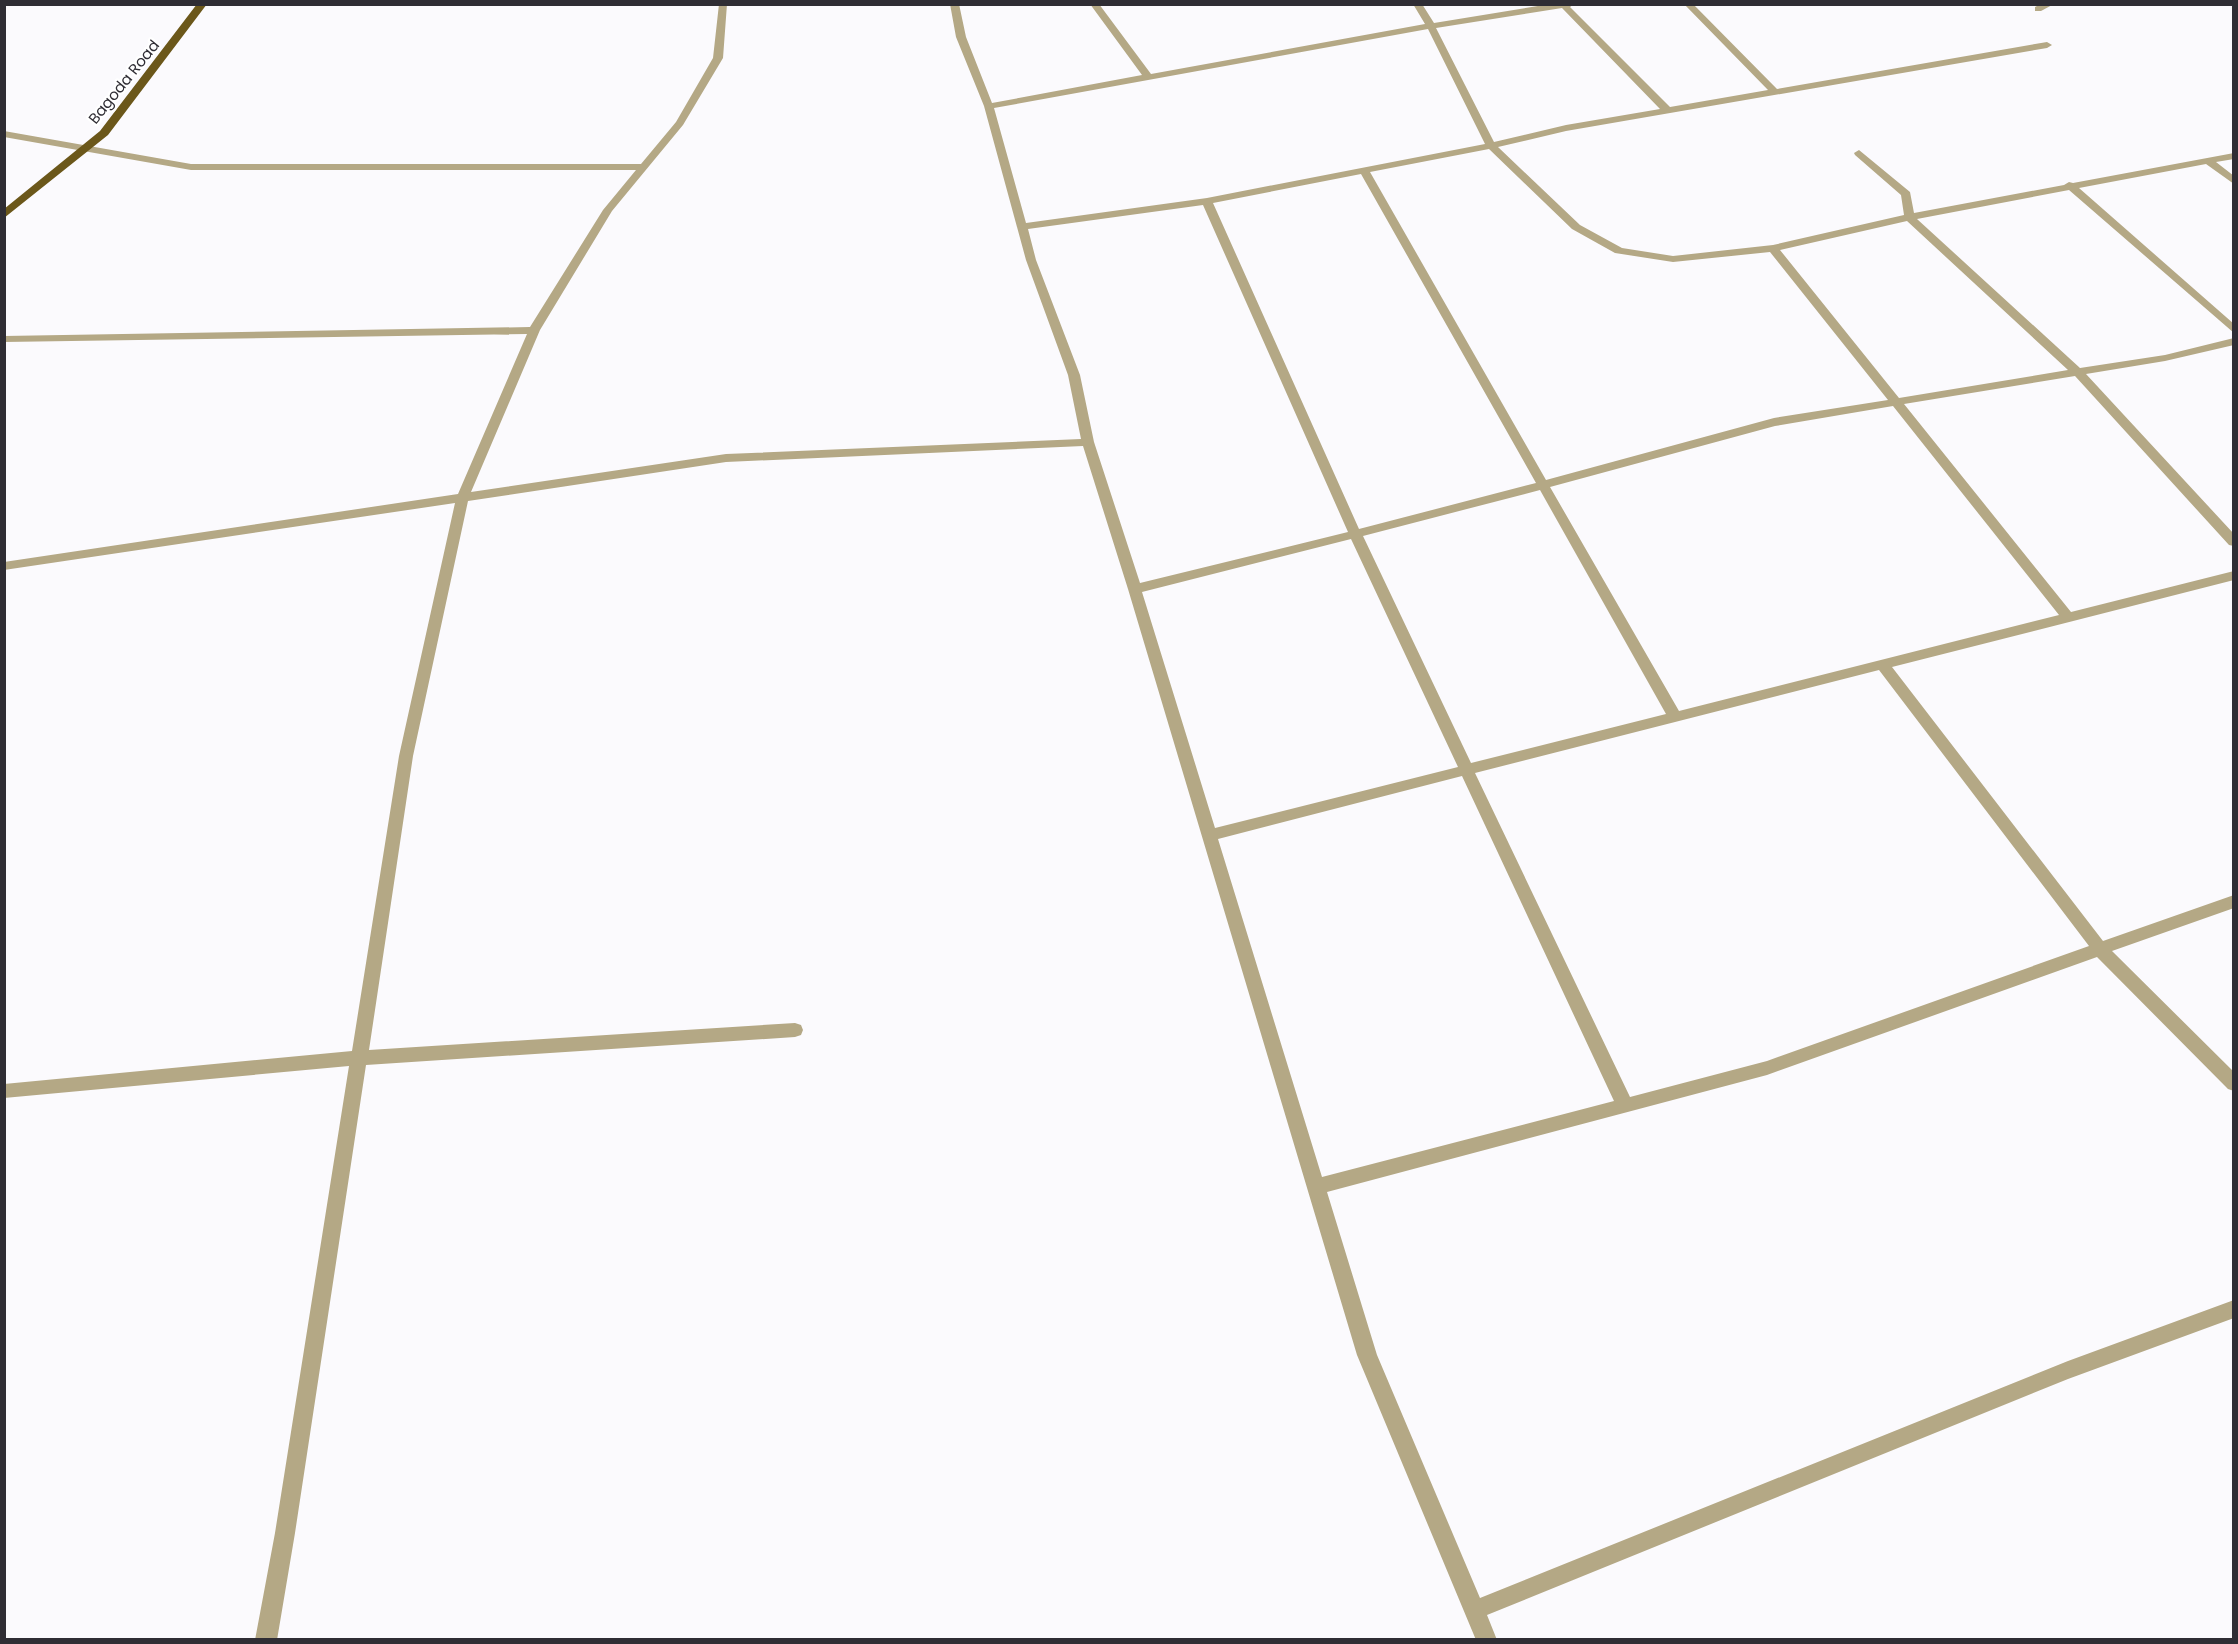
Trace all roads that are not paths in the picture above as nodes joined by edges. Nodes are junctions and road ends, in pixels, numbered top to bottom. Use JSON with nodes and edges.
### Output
{"nodes":[{"id":1,"x":202,"y":4,"type":"edge"},
{"id":2,"x":723,"y":4,"type":"edge"},
{"id":3,"x":954,"y":4,"type":"edge"},
{"id":4,"x":1094,"y":4,"type":"edge"},
{"id":5,"x":1417,"y":4,"type":"edge"},
{"id":6,"x":1688,"y":4,"type":"edge"},
{"id":7,"x":2050,"y":4,"type":"edge"},
{"id":8,"x":1567,"y":5,"type":"edge"},
{"id":9,"x":2038,"y":9,"type":"dead end"},
{"id":10,"x":1431,"y":26,"type":"junction"},
{"id":11,"x":2047,"y":45,"type":"dead end"},
{"id":12,"x":1148,"y":77,"type":"junction"},
{"id":13,"x":1775,"y":92,"type":"junction"},
{"id":14,"x":989,"y":106,"type":"junction"},
{"id":15,"x":1668,"y":111,"type":"junction"},
{"id":16,"x":4,"y":134,"type":"edge"},
{"id":17,"x":1491,"y":146,"type":"junction"},
{"id":18,"x":86,"y":148,"type":"junction"},
{"id":19,"x":1859,"y":153,"type":"dead end"},
{"id":20,"x":2234,"y":156,"type":"edge"},
{"id":21,"x":2207,"y":160,"type":"junction"},
{"id":22,"x":643,"y":167,"type":"junction"},
{"id":23,"x":1364,"y":170,"type":"junction"},
{"id":24,"x":2234,"y":181,"type":"edge"},
{"id":25,"x":2069,"y":185,"type":"junction"},
{"id":26,"x":1207,"y":201,"type":"junction"},
{"id":27,"x":4,"y":215,"type":"edge"},
{"id":28,"x":1910,"y":217,"type":"junction"},
{"id":29,"x":1022,"y":227,"type":"junction"},
{"id":30,"x":1773,"y":248,"type":"junction"},
{"id":31,"x":534,"y":330,"type":"junction"},
{"id":32,"x":2234,"y":330,"type":"edge"},
{"id":33,"x":4,"y":339,"type":"edge"},
{"id":34,"x":2234,"y":341,"type":"edge"},
{"id":35,"x":2077,"y":372,"type":"junction"},
{"id":36,"x":1896,"y":402,"type":"junction"},
{"id":37,"x":1088,"y":442,"type":"junction"},
{"id":38,"x":1543,"y":485,"type":"junction"},
{"id":39,"x":462,"y":499,"type":"junction"},
{"id":40,"x":1355,"y":534,"type":"junction"},
{"id":41,"x":2234,"y":542,"type":"edge"},
{"id":42,"x":4,"y":566,"type":"edge"},
{"id":43,"x":2234,"y":575,"type":"edge"},
{"id":44,"x":1135,"y":589,"type":"junction"},
{"id":45,"x":2068,"y":617,"type":"junction"},
{"id":46,"x":1882,"y":664,"type":"junction"},
{"id":47,"x":1675,"y":717,"type":"junction"},
{"id":48,"x":1467,"y":770,"type":"junction"},
{"id":49,"x":1210,"y":835,"type":"junction"},
{"id":50,"x":2234,"y":901,"type":"edge"},
{"id":51,"x":2100,"y":949,"type":"junction"},
{"id":52,"x":795,"y":1030,"type":"dead end"},
{"id":53,"x":359,"y":1058,"type":"junction"},
{"id":54,"x":2234,"y":1084,"type":"edge"},
{"id":55,"x":4,"y":1091,"type":"edge"},
{"id":56,"x":1625,"y":1105,"type":"junction"},
{"id":57,"x":1316,"y":1187,"type":"junction"},
{"id":58,"x":2234,"y":1309,"type":"edge"},
{"id":59,"x":1475,"y":1610,"type":"junction"},
{"id":60,"x":266,"y":1640,"type":"edge"},
{"id":61,"x":1487,"y":1640,"type":"edge"}],
"edges":[{"from":1,"to":18,"type":"highway","name":"Bagoda Road"},
{"from":2,"to":22,"type":"street"},
{"from":3,"to":14,"type":"street"},
{"from":4,"to":12,"type":"street"},
{"from":5,"to":10,"type":"street"},
{"from":6,"to":13,"type":"street"},
{"from":7,"to":9,"type":"street"},
{"from":8,"to":10,"type":"street"},
{"from":8,"to":15,"type":"street"},
{"from":10,"to":12,"type":"street"},
{"from":10,"to":17,"type":"street"},
{"from":11,"to":13,"type":"street"},
{"from":12,"to":14,"type":"street"},
{"from":13,"to":15,"type":"street"},
{"from":14,"to":29,"type":"street"},
{"from":15,"to":17,"type":"street"},
{"from":16,"to":18,"type":"street"},
{"from":17,"to":23,"type":"street"},
{"from":17,"to":30,"type":"street"},
{"from":18,"to":22,"type":"street"},
{"from":18,"to":27,"type":"highway","name":"Bagoda Road"},
{"from":19,"to":28,"type":"street"},
{"from":20,"to":21,"type":"street"},
{"from":21,"to":24,"type":"street"},
{"from":21,"to":25,"type":"street"},
{"from":22,"to":31,"type":"street"},
{"from":23,"to":26,"type":"street"},
{"from":23,"to":38,"type":"street"},
{"from":25,"to":28,"type":"street"},
{"from":25,"to":32,"type":"street"},
{"from":26,"to":29,"type":"street"},
{"from":26,"to":40,"type":"street"},
{"from":28,"to":30,"type":"street"},
{"from":28,"to":35,"type":"street"},
{"from":29,"to":37,"type":"street"},
{"from":30,"to":36,"type":"street"},
{"from":31,"to":33,"type":"street"},
{"from":31,"to":39,"type":"street"},
{"from":34,"to":35,"type":"street"},
{"from":35,"to":36,"type":"street"},
{"from":35,"to":41,"type":"street"},
{"from":36,"to":38,"type":"street"},
{"from":36,"to":45,"type":"street"},
{"from":37,"to":39,"type":"street"},
{"from":37,"to":44,"type":"street"},
{"from":38,"to":40,"type":"street"},
{"from":38,"to":47,"type":"street"},
{"from":39,"to":42,"type":"street"},
{"from":39,"to":53,"type":"street"},
{"from":40,"to":44,"type":"street"},
{"from":40,"to":48,"type":"street"},
{"from":43,"to":45,"type":"street"},
{"from":44,"to":49,"type":"street"},
{"from":45,"to":46,"type":"street"},
{"from":46,"to":47,"type":"street"},
{"from":46,"to":51,"type":"street"},
{"from":47,"to":48,"type":"street"},
{"from":48,"to":49,"type":"street"},
{"from":48,"to":56,"type":"street"},
{"from":49,"to":57,"type":"street"},
{"from":50,"to":51,"type":"street"},
{"from":51,"to":54,"type":"street"},
{"from":51,"to":56,"type":"street"},
{"from":52,"to":53,"type":"street"},
{"from":53,"to":55,"type":"street"},
{"from":53,"to":60,"type":"street"},
{"from":56,"to":57,"type":"street"},
{"from":57,"to":59,"type":"street"},
{"from":58,"to":59,"type":"street"},
{"from":59,"to":61,"type":"street"}]}
